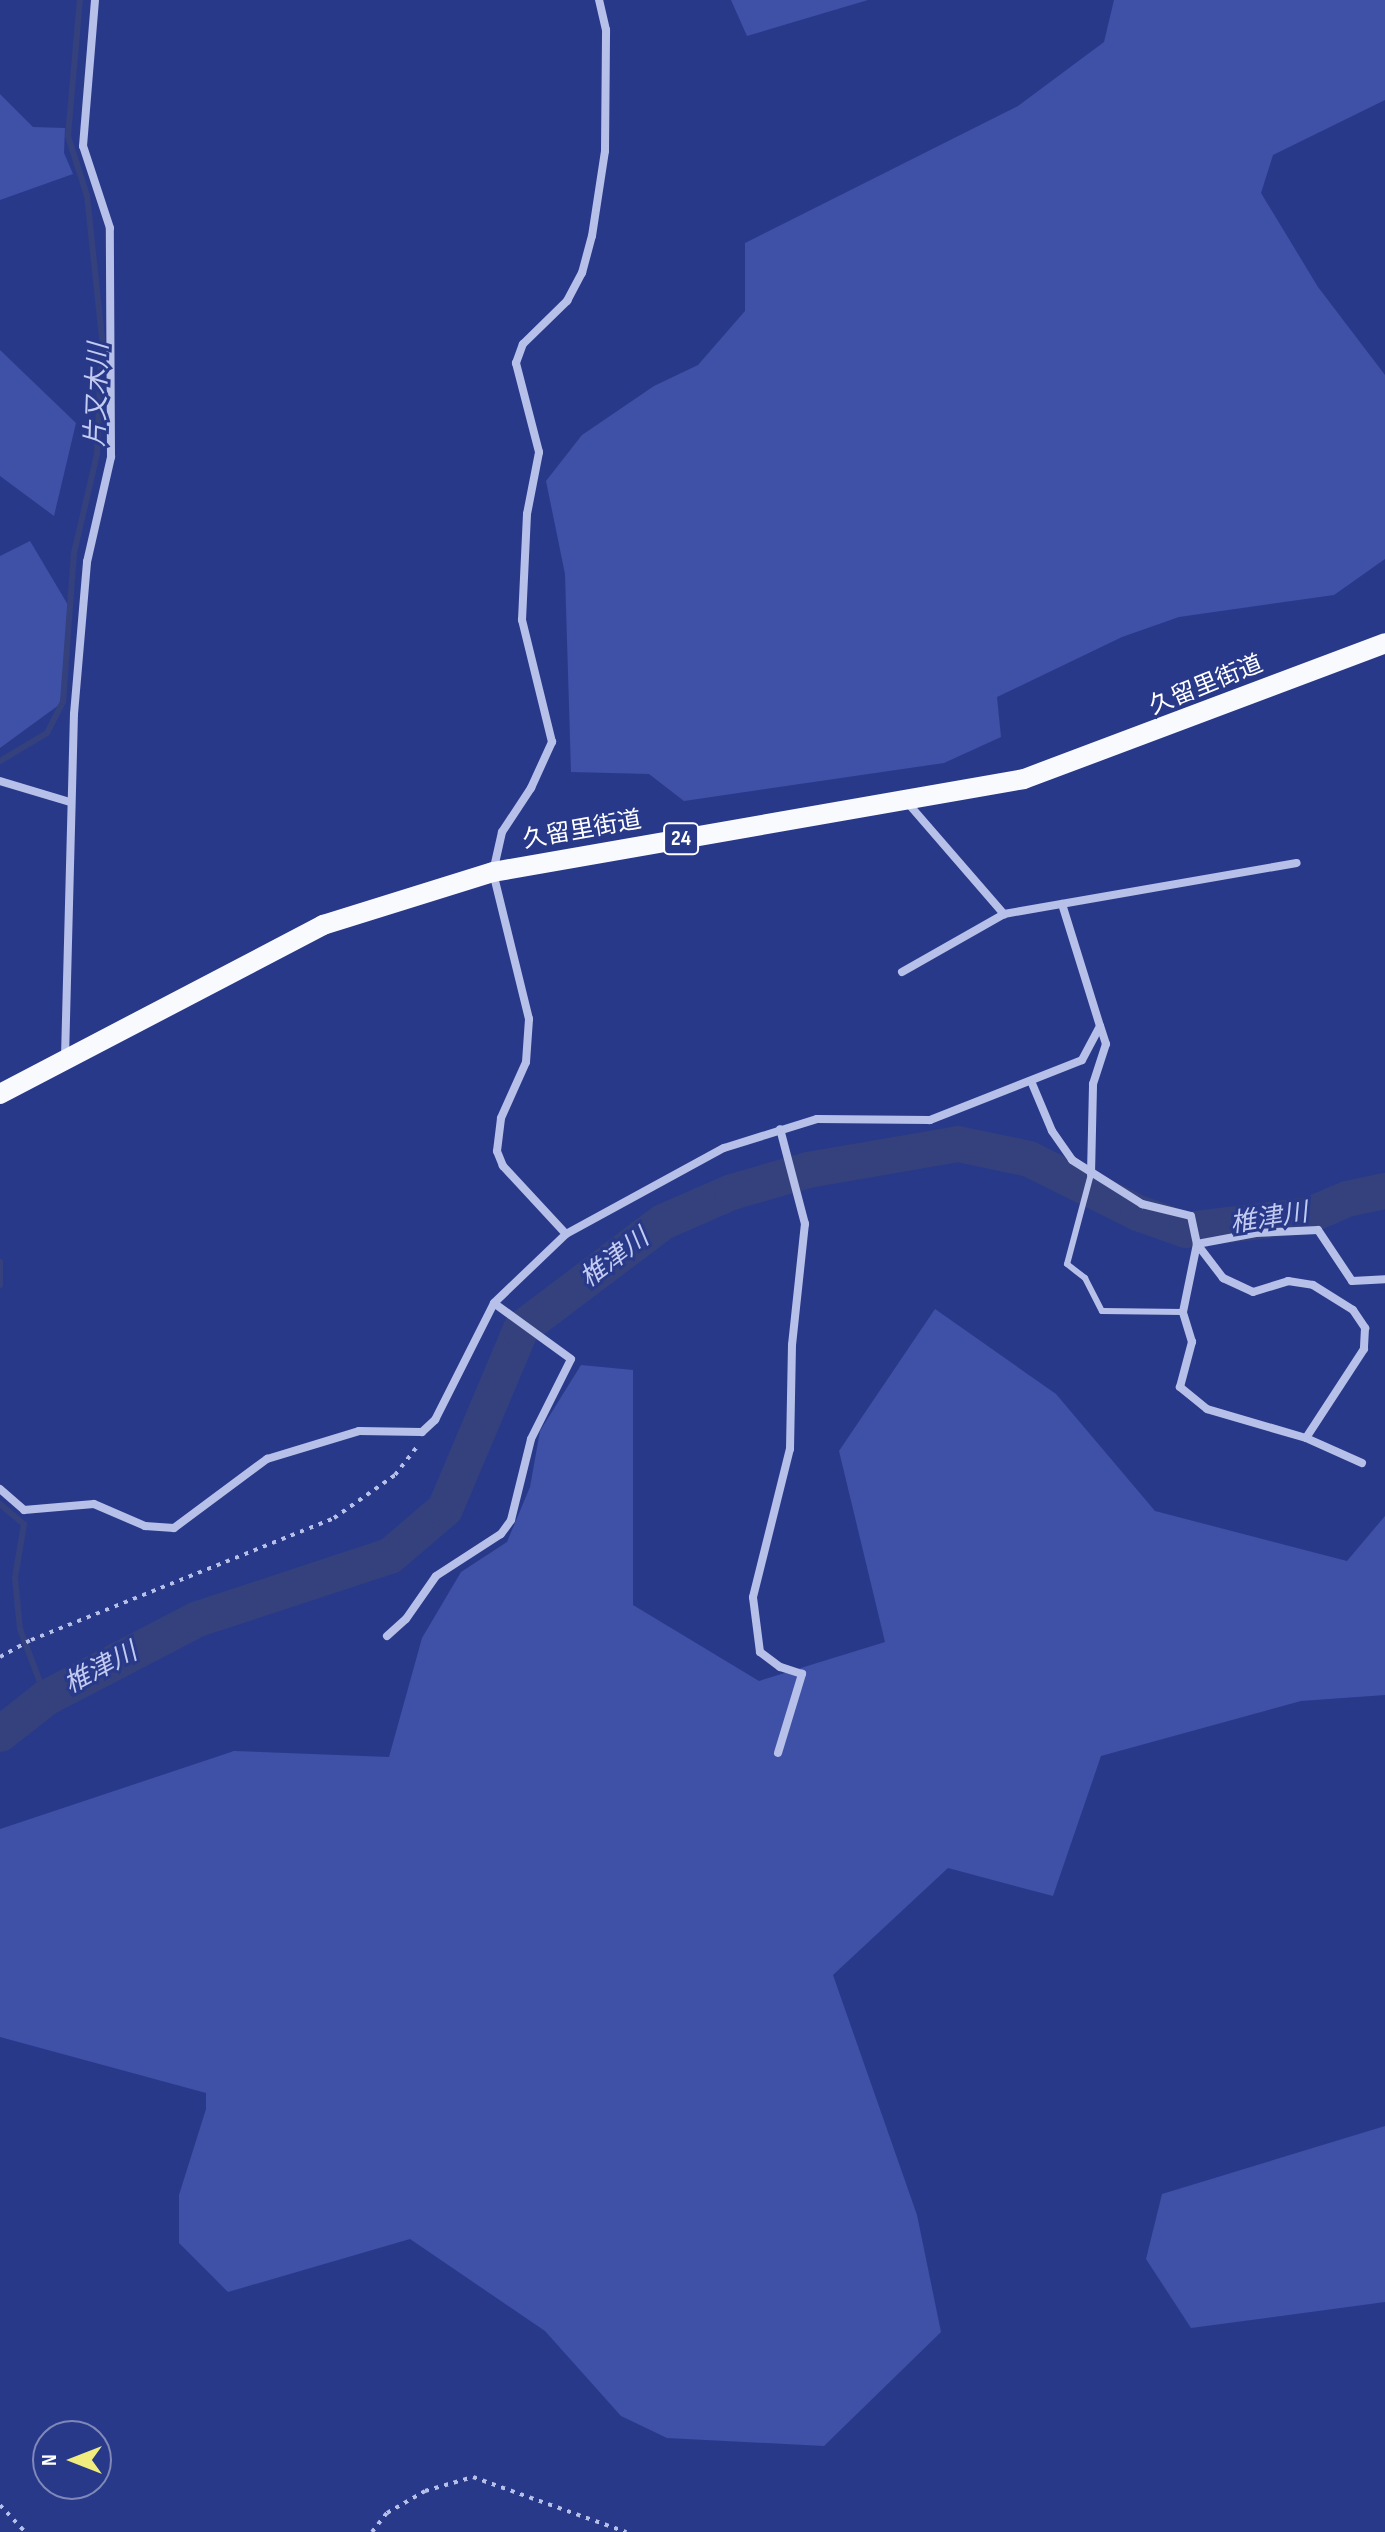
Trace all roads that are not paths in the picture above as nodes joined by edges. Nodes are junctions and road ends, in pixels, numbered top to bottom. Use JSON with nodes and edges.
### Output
{"nodes":[{"id":1,"x":95,"y":0,"type":"edge"},
{"id":2,"x":599,"y":0,"type":"edge"},
{"id":3,"x":1385,"y":643,"type":"edge"},
{"id":4,"x":0,"y":781,"type":"edge"},
{"id":5,"x":906,"y":801,"type":"junction"},
{"id":6,"x":70,"y":802,"type":"junction"},
{"id":7,"x":1297,"y":863,"type":"dead end"},
{"id":8,"x":493,"y":872,"type":"junction"},
{"id":9,"x":1062,"y":904,"type":"junction"},
{"id":10,"x":1004,"y":914,"type":"junction"},
{"id":11,"x":902,"y":972,"type":"dead end"},
{"id":12,"x":1100,"y":1026,"type":"junction"},
{"id":13,"x":65,"y":1057,"type":"junction"},
{"id":14,"x":1031,"y":1081,"type":"junction"},
{"id":15,"x":0,"y":1094,"type":"edge"},
{"id":16,"x":780,"y":1129,"type":"junction"},
{"id":17,"x":1091,"y":1174,"type":"junction"},
{"id":18,"x":566,"y":1234,"type":"junction"},
{"id":19,"x":1197,"y":1244,"type":"junction"},
{"id":20,"x":1385,"y":1279,"type":"edge"},
{"id":21,"x":494,"y":1303,"type":"junction"},
{"id":22,"x":1183,"y":1312,"type":"junction"},
{"id":23,"x":1306,"y":1438,"type":"junction"},
{"id":24,"x":1362,"y":1463,"type":"dead end"},
{"id":25,"x":0,"y":1489,"type":"edge"},
{"id":26,"x":387,"y":1636,"type":"dead end"},
{"id":27,"x":778,"y":1753,"type":"dead end"}],
"edges":[{"from":1,"to":6,"type":"street"},
{"from":2,"to":8,"type":"street"},
{"from":3,"to":5,"type":"main road","name":"久留里街道","number":"24"},
{"from":4,"to":6,"type":"street"},
{"from":5,"to":8,"type":"main road","name":"久留里街道","number":"24"},
{"from":5,"to":10,"type":"street"},
{"from":6,"to":13,"type":"street"},
{"from":7,"to":9,"type":"street"},
{"from":8,"to":13,"type":"main road","name":"久留里街道","number":"24"},
{"from":8,"to":18,"type":"street"},
{"from":9,"to":10,"type":"street"},
{"from":9,"to":12,"type":"street"},
{"from":10,"to":11,"type":"street"},
{"from":12,"to":14,"type":"street"},
{"from":12,"to":17,"type":"street"},
{"from":13,"to":15,"type":"main road","name":"久留里街道","number":"24"},
{"from":14,"to":16,"type":"street"},
{"from":14,"to":17,"type":"street"},
{"from":16,"to":18,"type":"street"},
{"from":16,"to":27,"type":"street"},
{"from":17,"to":19,"type":"street"},
{"from":17,"to":22,"type":"lane"},
{"from":18,"to":21,"type":"street"},
{"from":19,"to":20,"type":"street"},
{"from":19,"to":22,"type":"street"},
{"from":19,"to":23,"type":"street"},
{"from":21,"to":25,"type":"street"},
{"from":21,"to":26,"type":"street"},
{"from":22,"to":23,"type":"street"},
{"from":23,"to":24,"type":"street"}]}
